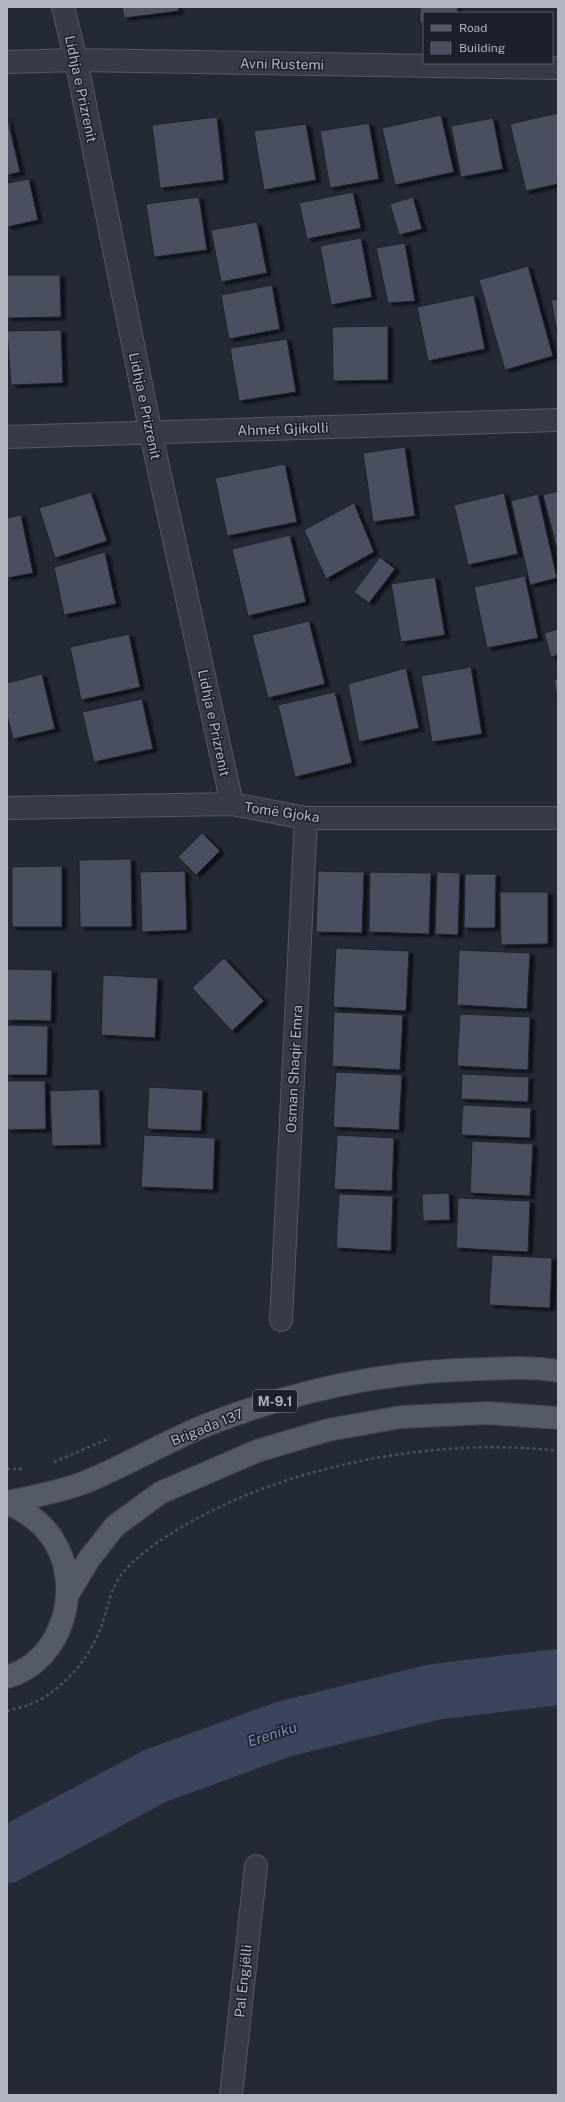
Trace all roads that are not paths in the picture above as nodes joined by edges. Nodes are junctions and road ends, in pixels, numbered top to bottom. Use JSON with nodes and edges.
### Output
{"nodes":[{"id":1,"x":63,"y":7,"type":"edge"},
{"id":2,"x":76,"y":60,"type":"junction"},
{"id":3,"x":7,"y":62,"type":"edge"},
{"id":4,"x":558,"y":68,"type":"edge"},
{"id":5,"x":558,"y":420,"type":"edge"},
{"id":6,"x":150,"y":434,"type":"junction"},
{"id":7,"x":7,"y":437,"type":"edge"},
{"id":8,"x":232,"y":804,"type":"junction"},
{"id":9,"x":7,"y":808,"type":"edge"},
{"id":10,"x":306,"y":818,"type":"junction"},
{"id":11,"x":558,"y":818,"type":"edge"},
{"id":12,"x":281,"y":1320,"type":"dead end"},
{"id":13,"x":558,"y":1371,"type":"edge"},
{"id":14,"x":558,"y":1418,"type":"edge"},
{"id":15,"x":7,"y":1503,"type":"edge"},
{"id":16,"x":68,"y":1594,"type":"junction"},
{"id":17,"x":7,"y":1677,"type":"edge"},
{"id":18,"x":256,"y":1866,"type":"dead end"},
{"id":19,"x":231,"y":2095,"type":"edge"}],
"edges":[{"from":1,"to":2,"type":"street","name":"Lidhja e Prizrenit"},
{"from":2,"to":3,"type":"street","name":"Avni Rustemi"},
{"from":2,"to":4,"type":"street","name":"Avni Rustemi"},
{"from":2,"to":6,"type":"street","name":"Lidhja e Prizrenit"},
{"from":5,"to":6,"type":"street","name":"Ahmet Gjikolli"},
{"from":6,"to":7,"type":"street","name":"Ahmet Gjikolli"},
{"from":6,"to":8,"type":"street","name":"Lidhja e Prizrenit"},
{"from":8,"to":9,"type":"street","name":"Tomë Gjoka"},
{"from":8,"to":10,"type":"street","name":"Tomë Gjoka"},
{"from":10,"to":11,"type":"street","name":"Tomë Gjoka"},
{"from":10,"to":12,"type":"street","name":"Osman Shaqir Emra"},
{"from":13,"to":15,"type":"main road","name":"Brigada 137","number":"M-9.1"},
{"from":14,"to":16,"type":"main road","name":"Brigada 137","number":"M-9.1"},
{"from":15,"to":16,"type":"main road","name":"Brigada 137","number":"M-9.1"},
{"from":16,"to":17,"type":"main road","name":"Brigada 137","number":"M-9.1"},
{"from":18,"to":19,"type":"street","name":"Pal Engjëlli"}]}
